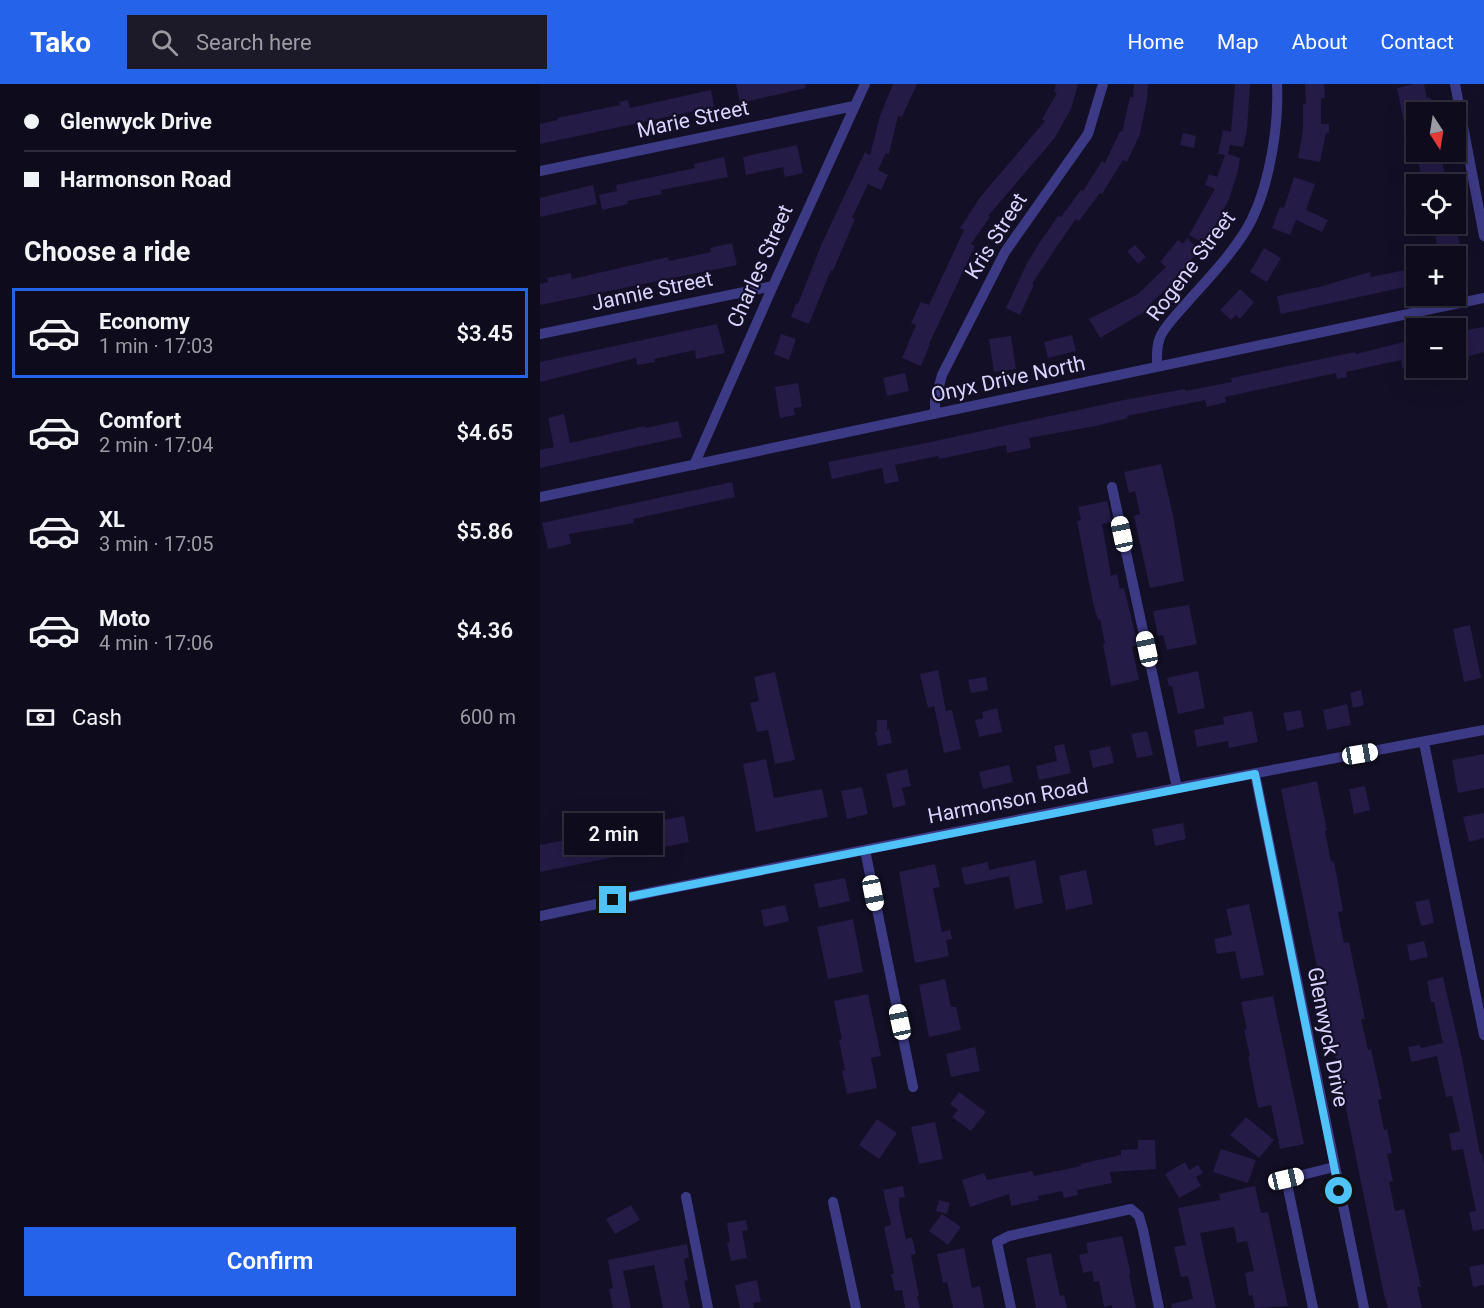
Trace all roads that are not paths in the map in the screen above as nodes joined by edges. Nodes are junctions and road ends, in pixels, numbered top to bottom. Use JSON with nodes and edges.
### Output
{"nodes":[{"id":1,"x":865,"y":84,"type":"edge"},
{"id":2,"x":1103,"y":84,"type":"edge"},
{"id":3,"x":1277,"y":84,"type":"edge"},
{"id":4,"x":1455,"y":84,"type":"edge"},
{"id":5,"x":854,"y":106,"type":"junction"},
{"id":6,"x":540,"y":171,"type":"edge"},
{"id":7,"x":1484,"y":236,"type":"edge"},
{"id":8,"x":773,"y":286,"type":"junction"},
{"id":9,"x":1484,"y":298,"type":"edge"},
{"id":10,"x":540,"y":334,"type":"edge"},
{"id":11,"x":1157,"y":367,"type":"junction"},
{"id":12,"x":935,"y":414,"type":"junction"},
{"id":13,"x":694,"y":465,"type":"junction"},
{"id":14,"x":1113,"y":487,"type":"dead end"},
{"id":15,"x":540,"y":497,"type":"edge"},
{"id":16,"x":1484,"y":730,"type":"edge"},
{"id":17,"x":1424,"y":743,"type":"junction"},
{"id":18,"x":1255,"y":774,"type":"junction"},
{"id":19,"x":1177,"y":788,"type":"junction"},
{"id":20,"x":864,"y":850,"type":"junction"},
{"id":21,"x":540,"y":916,"type":"edge"},
{"id":22,"x":1484,"y":1035,"type":"edge"},
{"id":23,"x":913,"y":1087,"type":"dead end"},
{"id":24,"x":1334,"y":1167,"type":"junction"},
{"id":25,"x":686,"y":1197,"type":"dead end"},
{"id":26,"x":833,"y":1202,"type":"dead end"},
{"id":27,"x":708,"y":1308,"type":"edge"},
{"id":28,"x":856,"y":1308,"type":"edge"},
{"id":29,"x":1011,"y":1308,"type":"edge"},
{"id":30,"x":1160,"y":1308,"type":"edge"},
{"id":31,"x":1313,"y":1308,"type":"edge"},
{"id":32,"x":1364,"y":1308,"type":"edge"}],
"edges":[{"from":1,"to":5,"type":"street","name":"Charles Street"},
{"from":2,"to":12,"type":"street","name":"Kris Street"},
{"from":3,"to":11,"type":"street","name":"Rogene Street"},
{"from":4,"to":7,"type":"street"},
{"from":5,"to":6,"type":"street","name":"Marie Street"},
{"from":5,"to":8,"type":"street","name":"Charles Street"},
{"from":8,"to":10,"type":"street","name":"Jannie Street"},
{"from":8,"to":13,"type":"street","name":"Charles Street"},
{"from":9,"to":11,"type":"street","name":"Onyx Drive North"},
{"from":11,"to":12,"type":"street","name":"Onyx Drive North"},
{"from":12,"to":13,"type":"street","name":"Onyx Drive North"},
{"from":13,"to":15,"type":"street","name":"Onyx Drive North"},
{"from":14,"to":19,"type":"street"},
{"from":16,"to":17,"type":"street","name":"Harmonson Road"},
{"from":17,"to":18,"type":"street","name":"Harmonson Road"},
{"from":17,"to":22,"type":"street"},
{"from":18,"to":19,"type":"street","name":"Harmonson Road"},
{"from":18,"to":24,"type":"street","name":"Glenwyck Drive"},
{"from":19,"to":20,"type":"street","name":"Harmonson Road"},
{"from":20,"to":21,"type":"street","name":"Harmonson Road"},
{"from":20,"to":23,"type":"street"},
{"from":24,"to":31,"type":"street"},
{"from":24,"to":32,"type":"street","name":"Glenwyck Drive"},
{"from":25,"to":27,"type":"street"},
{"from":26,"to":28,"type":"street"},
{"from":29,"to":30,"type":"street"}]}
